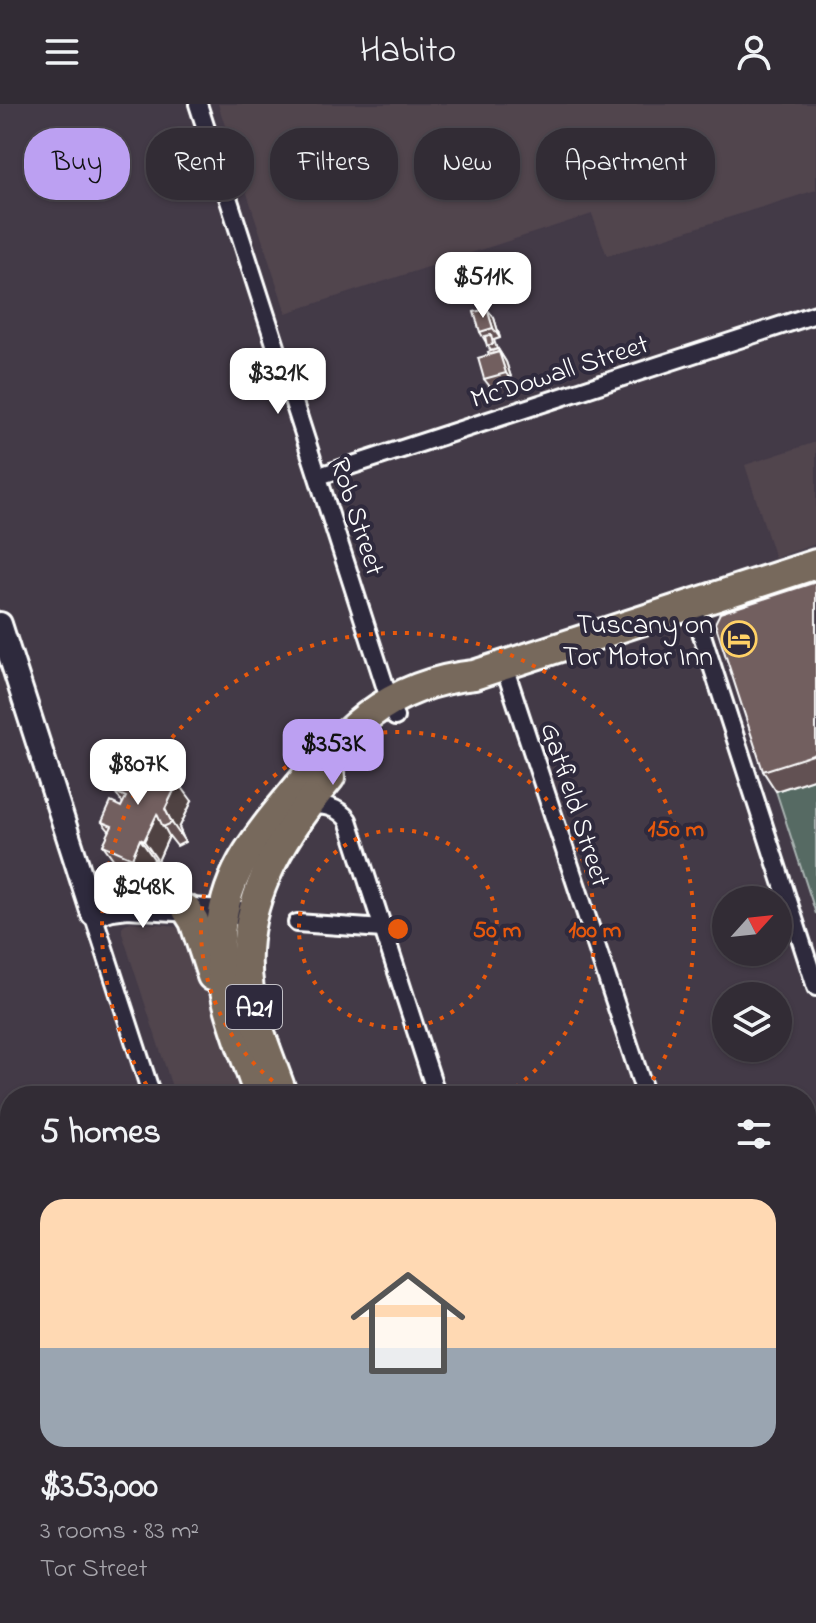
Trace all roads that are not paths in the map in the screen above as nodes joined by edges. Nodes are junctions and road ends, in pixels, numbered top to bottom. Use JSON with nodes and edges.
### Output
{"nodes":[{"id":1,"x":198,"y":104,"type":"edge"},
{"id":2,"x":816,"y":314,"type":"edge"},
{"id":3,"x":319,"y":476,"type":"junction"},
{"id":4,"x":816,"y":564,"type":"edge"},
{"id":5,"x":692,"y":604,"type":"junction"},
{"id":6,"x":0,"y":624,"type":"edge"},
{"id":7,"x":504,"y":666,"type":"junction"},
{"id":8,"x":393,"y":709,"type":"junction"},
{"id":9,"x":308,"y":805,"type":"junction"},
{"id":10,"x":187,"y":910,"type":"junction"},
{"id":11,"x":223,"y":912,"type":"junction"},
{"id":12,"x":93,"y":914,"type":"junction"},
{"id":13,"x":252,"y":914,"type":"junction"},
{"id":14,"x":297,"y":923,"type":"dead end"},
{"id":15,"x":383,"y":929,"type":"junction"},
{"id":16,"x":816,"y":987,"type":"edge"},
{"id":17,"x":227,"y":996,"type":"junction"},
{"id":18,"x":149,"y":1086,"type":"edge"},
{"id":19,"x":256,"y":1086,"type":"edge"},
{"id":20,"x":279,"y":1086,"type":"edge"},
{"id":21,"x":434,"y":1086,"type":"edge"},
{"id":22,"x":643,"y":1086,"type":"edge"}],
"edges":[{"from":1,"to":3,"type":"street","name":"Rob Street"},
{"from":2,"to":3,"type":"street","name":"McDowall Street"},
{"from":3,"to":8,"type":"street","name":"Rob Street"},
{"from":4,"to":5,"type":"highway","number":"A21"},
{"from":5,"to":7,"type":"highway","number":"A21"},
{"from":5,"to":16,"type":"street"},
{"from":6,"to":12,"type":"street"},
{"from":7,"to":8,"type":"highway","number":"A21"},
{"from":7,"to":22,"type":"street","name":"Gatfield Street"},
{"from":8,"to":9,"type":"highway","number":"A21"},
{"from":8,"to":11,"type":"highway","number":"A21"},
{"from":9,"to":13,"type":"highway","number":"A21"},
{"from":9,"to":15,"type":"street"},
{"from":10,"to":11,"type":"street"},
{"from":10,"to":12,"type":"street"},
{"from":10,"to":17,"type":"highway"},
{"from":11,"to":13,"type":"street"},
{"from":11,"to":17,"type":"highway","number":"A21"},
{"from":12,"to":18,"type":"street"},
{"from":13,"to":20,"type":"highway","number":"A21"},
{"from":14,"to":15,"type":"street"},
{"from":15,"to":21,"type":"street"},
{"from":17,"to":19,"type":"highway","number":"A21"}]}
